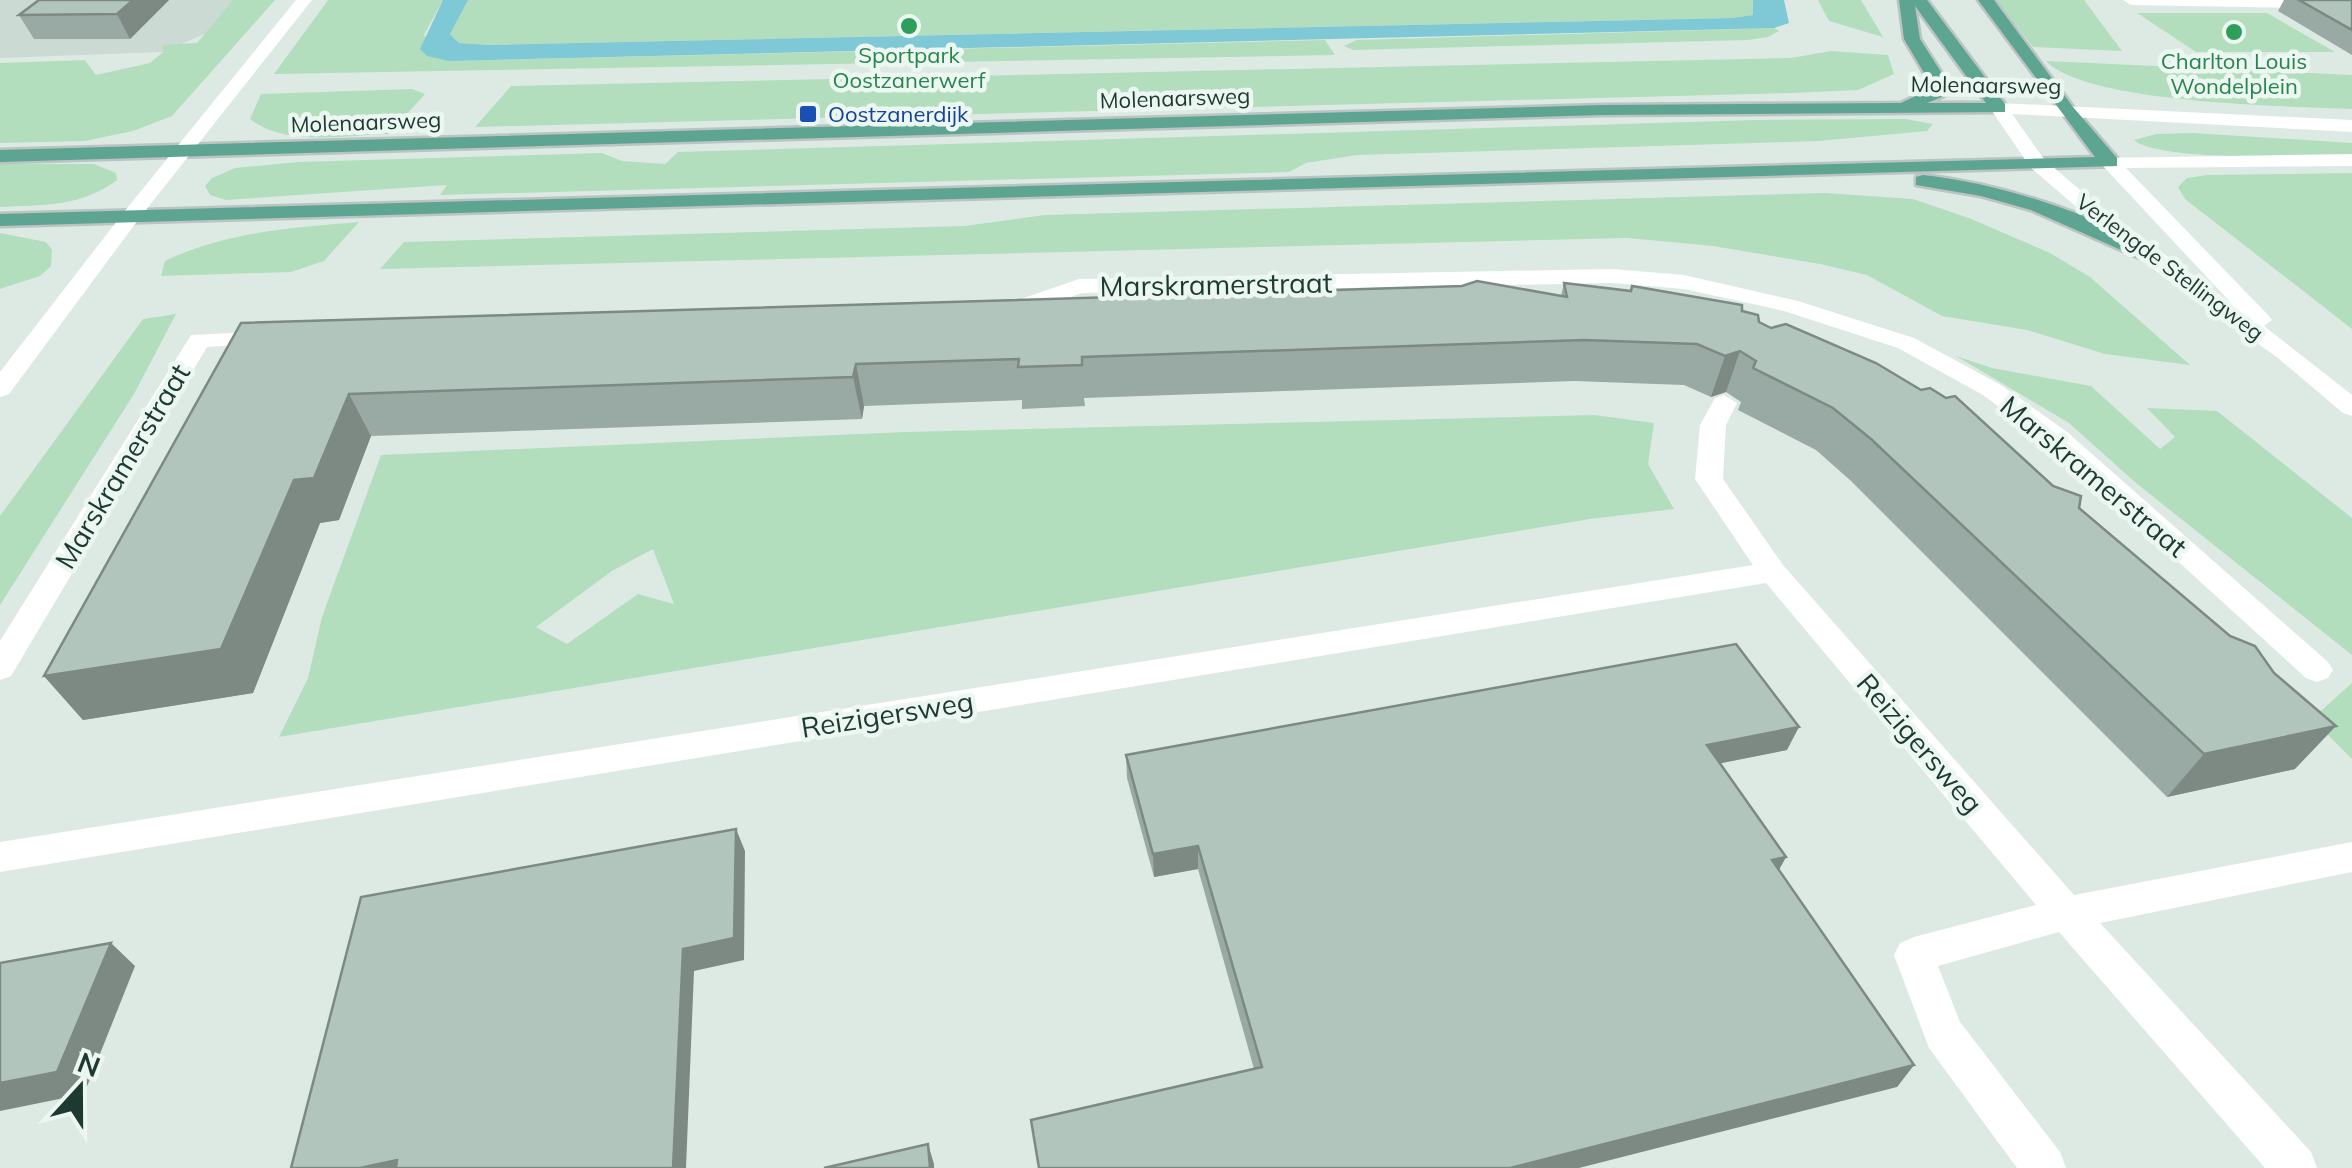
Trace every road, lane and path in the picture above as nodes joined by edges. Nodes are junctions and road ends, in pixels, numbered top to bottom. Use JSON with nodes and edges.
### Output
{"nodes":[{"id":1,"x":304,"y":0,"type":"edge"},
{"id":2,"x":1908,"y":0,"type":"edge"},
{"id":3,"x":1919,"y":0,"type":"edge"},
{"id":4,"x":1986,"y":0,"type":"edge"},
{"id":5,"x":2131,"y":0,"type":"edge"},
{"id":6,"x":2352,"y":4,"type":"edge"},
{"id":7,"x":1895,"y":108,"type":"junction"},
{"id":8,"x":1999,"y":108,"type":"junction"},
{"id":9,"x":2066,"y":112,"type":"junction"},
{"id":10,"x":2352,"y":126,"type":"edge"},
{"id":11,"x":182,"y":152,"type":"junction"},
{"id":12,"x":0,"y":156,"type":"edge"},
{"id":13,"x":2352,"y":160,"type":"edge"},
{"id":14,"x":2110,"y":162,"type":"junction"},
{"id":15,"x":2037,"y":163,"type":"junction"},
{"id":16,"x":1791,"y":170,"type":"junction"},
{"id":17,"x":131,"y":216,"type":"junction"},
{"id":18,"x":0,"y":220,"type":"edge"},
{"id":19,"x":2146,"y":252,"type":"junction"},
{"id":20,"x":1790,"y":306,"type":"junction"},
{"id":21,"x":985,"y":313,"type":"edge"},
{"id":22,"x":1774,"y":332,"type":"edge"},
{"id":23,"x":298,"y":337,"type":"edge"},
{"id":24,"x":2288,"y":353,"type":"junction"},
{"id":25,"x":0,"y":389,"type":"edge"},
{"id":26,"x":1724,"y":404,"type":"edge"},
{"id":27,"x":2350,"y":406,"type":"edge"},
{"id":28,"x":1773,"y":572,"type":"junction"},
{"id":29,"x":0,"y":668,"type":"edge"},
{"id":30,"x":2317,"y":670,"type":"dead end"},
{"id":31,"x":2352,"y":856,"type":"edge"},
{"id":32,"x":0,"y":858,"type":"edge"},
{"id":33,"x":2066,"y":913,"type":"junction"},
{"id":34,"x":2044,"y":1168,"type":"edge"},
{"id":35,"x":2296,"y":1168,"type":"edge"}],
"edges":[{"from":1,"to":11,"type":"street"},
{"from":2,"to":7,"type":"main road"},
{"from":3,"to":8,"type":"main road","name":"Verlengde Stellingweg"},
{"from":4,"to":9,"type":"main road","name":"Verlengde Stellingweg"},
{"from":5,"to":6,"type":"street"},
{"from":7,"to":8,"type":"main road","name":"Molenaarsweg"},
{"from":7,"to":11,"type":"main road","name":"Molenaarsweg"},
{"from":8,"to":9,"type":"street","name":"Molenaarsweg"},
{"from":8,"to":15,"type":"street","name":"Verlengde Stellingweg"},
{"from":9,"to":10,"type":"street","name":"Molenaarsweg"},
{"from":9,"to":14,"type":"main road","name":"Verlengde Stellingweg"},
{"from":11,"to":12,"type":"main road","name":"Molenaarsweg"},
{"from":11,"to":17,"type":"street"},
{"from":13,"to":14,"type":"street"},
{"from":14,"to":15,"type":"main road"},
{"from":14,"to":24,"type":"street","name":"Verlengde Stellingweg"},
{"from":15,"to":16,"type":"main road"},
{"from":15,"to":19,"type":"street","name":"Verlengde Stellingweg"},
{"from":16,"to":17,"type":"main road"},
{"from":16,"to":19,"type":"main road"},
{"from":17,"to":18,"type":"main road"},
{"from":17,"to":25,"type":"street"},
{"from":19,"to":24,"type":"street","name":"Verlengde Stellingweg"},
{"from":20,"to":21,"type":"street","name":"Marskramerstraat"},
{"from":20,"to":22,"type":"street"},
{"from":20,"to":30,"type":"street","name":"Marskramerstraat"},
{"from":23,"to":29,"type":"street","name":"Marskramerstraat"},
{"from":24,"to":27,"type":"street"},
{"from":26,"to":28,"type":"street","name":"Reizigersweg"},
{"from":28,"to":32,"type":"street","name":"Reizigersweg"},
{"from":28,"to":33,"type":"street","name":"Reizigersweg"},
{"from":31,"to":33,"type":"street"},
{"from":33,"to":34,"type":"street"},
{"from":33,"to":35,"type":"street","name":"Reizigersweg"}]}
